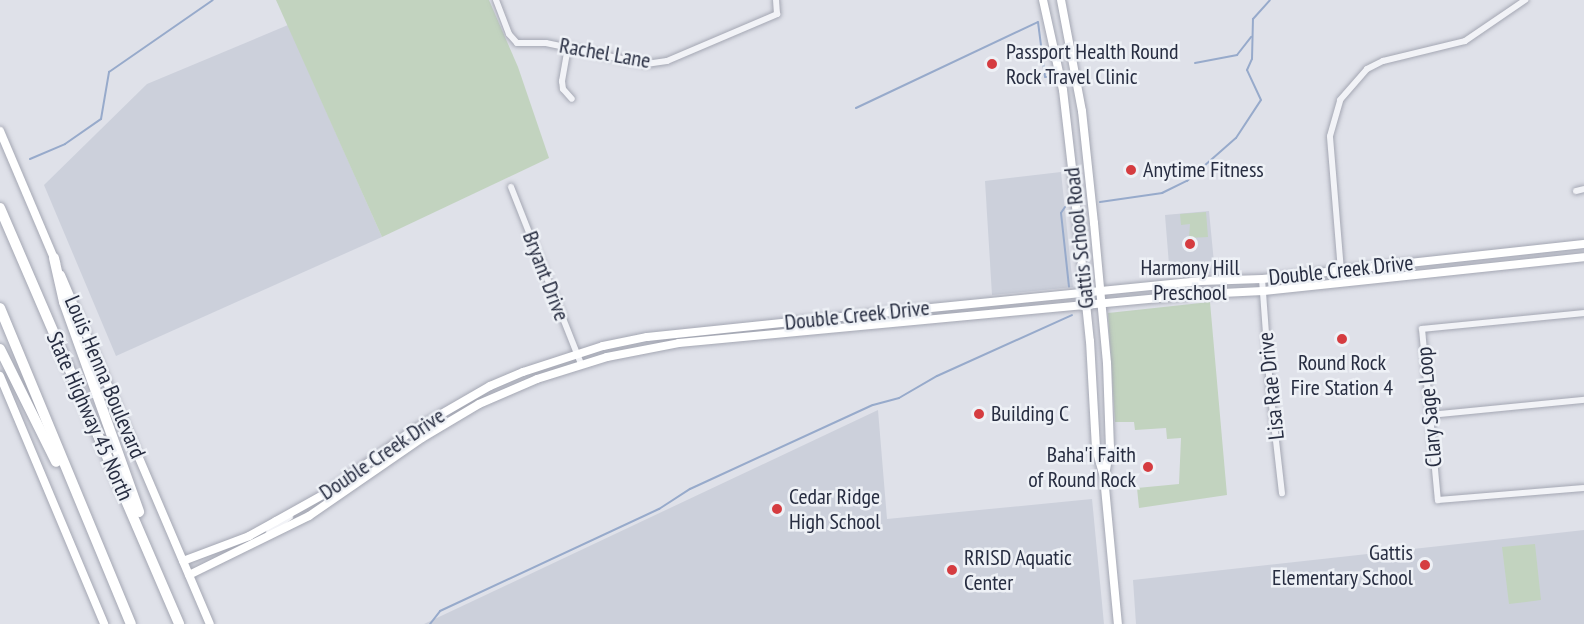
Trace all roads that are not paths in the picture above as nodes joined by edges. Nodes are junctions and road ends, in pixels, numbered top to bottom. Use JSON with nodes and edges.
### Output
{"nodes":[{"id":1,"x":496,"y":0,"type":"edge"},
{"id":2,"x":776,"y":0,"type":"edge"},
{"id":3,"x":1043,"y":0,"type":"edge"},
{"id":4,"x":1060,"y":0,"type":"edge"},
{"id":5,"x":1525,"y":0,"type":"edge"},
{"id":6,"x":568,"y":47,"type":"junction"},
{"id":7,"x":572,"y":99,"type":"dead end"},
{"id":8,"x":0,"y":131,"type":"edge"},
{"id":9,"x":511,"y":187,"type":"dead end"},
{"id":10,"x":1584,"y":189,"type":"edge"},
{"id":11,"x":1576,"y":190,"type":"dead end"},
{"id":12,"x":0,"y":208,"type":"edge"},
{"id":13,"x":1584,"y":244,"type":"edge"},
{"id":14,"x":1584,"y":256,"type":"edge"},
{"id":15,"x":54,"y":258,"type":"junction"},
{"id":16,"x":1342,"y":270,"type":"junction"},
{"id":17,"x":1262,"y":279,"type":"junction"},
{"id":18,"x":1342,"y":283,"type":"junction"},
{"id":19,"x":1100,"y":291,"type":"junction"},
{"id":20,"x":1263,"y":291,"type":"junction"},
{"id":21,"x":1084,"y":293,"type":"junction"},
{"id":22,"x":1102,"y":304,"type":"junction"},
{"id":23,"x":1086,"y":305,"type":"junction"},
{"id":24,"x":0,"y":308,"type":"edge"},
{"id":25,"x":1584,"y":313,"type":"edge"},
{"id":26,"x":0,"y":349,"type":"edge"},
{"id":27,"x":577,"y":353,"type":"junction"},
{"id":28,"x":581,"y":364,"type":"junction"},
{"id":29,"x":0,"y":376,"type":"edge"},
{"id":30,"x":1584,"y":400,"type":"edge"},
{"id":31,"x":1430,"y":415,"type":"junction"},
{"id":32,"x":1104,"y":477,"type":"junction"},
{"id":33,"x":1584,"y":488,"type":"edge"},
{"id":34,"x":1282,"y":493,"type":"dead end"},
{"id":35,"x":315,"y":499,"type":"junction"},
{"id":36,"x":91,"y":532,"type":"junction"},
{"id":37,"x":260,"y":542,"type":"junction"},
{"id":38,"x":183,"y":561,"type":"junction"},
{"id":39,"x":155,"y":564,"type":"junction"},
{"id":40,"x":189,"y":574,"type":"junction"},
{"id":41,"x":104,"y":624,"type":"edge"},
{"id":42,"x":131,"y":624,"type":"edge"},
{"id":43,"x":179,"y":624,"type":"edge"},
{"id":44,"x":210,"y":624,"type":"edge"},
{"id":45,"x":1118,"y":624,"type":"edge"}],
"edges":[{"from":1,"to":6,"type":"street","name":"Rachel Lane"},
{"from":2,"to":6,"type":"street","name":"Rachel Lane"},
{"from":3,"to":21,"type":"street","name":"Gattis School Road"},
{"from":4,"to":19,"type":"street","name":"Gattis School Road"},
{"from":5,"to":16,"type":"street"},
{"from":6,"to":7,"type":"street"},
{"from":8,"to":15,"type":"street","name":"Louis Henna Boulevard"},
{"from":9,"to":27,"type":"street","name":"Bryant Drive"},
{"from":10,"to":11,"type":"street"},
{"from":12,"to":39,"type":"highway","name":"State Highway 45 North"},
{"from":13,"to":16,"type":"street","name":"Double Creek Drive"},
{"from":14,"to":18,"type":"street","name":"Double Creek Drive"},
{"from":15,"to":38,"type":"street","name":"Louis Henna Boulevard"},
{"from":15,"to":39,"type":"highway"},
{"from":16,"to":17,"type":"street","name":"Double Creek Drive"},
{"from":16,"to":18,"type":"street"},
{"from":17,"to":19,"type":"street","name":"Double Creek Drive"},
{"from":17,"to":20,"type":"street","name":"Lisa Rae Drive"},
{"from":18,"to":20,"type":"street","name":"Double Creek Drive"},
{"from":19,"to":21,"type":"street","name":"Double Creek Drive"},
{"from":19,"to":22,"type":"street","name":"Gattis School Road"},
{"from":20,"to":22,"type":"street","name":"Double Creek Drive"},
{"from":20,"to":34,"type":"street","name":"Lisa Rae Drive"},
{"from":21,"to":23,"type":"street","name":"Gattis School Road"},
{"from":21,"to":27,"type":"street","name":"Double Creek Drive"},
{"from":22,"to":23,"type":"street","name":"Double Creek Drive"},
{"from":22,"to":32,"type":"street","name":"Gattis School Road"},
{"from":23,"to":28,"type":"street","name":"Double Creek Drive"},
{"from":23,"to":32,"type":"street","name":"Gattis School Road"},
{"from":24,"to":36,"type":"highway","name":"State Highway 45 North"},
{"from":25,"to":31,"type":"street","name":"Clary Sage Loop"},
{"from":26,"to":36,"type":"highway"},
{"from":27,"to":28,"type":"street","name":"Bryant Drive"},
{"from":27,"to":35,"type":"street","name":"Double Creek Drive"},
{"from":28,"to":37,"type":"street","name":"Double Creek Drive"},
{"from":29,"to":41,"type":"street"},
{"from":30,"to":31,"type":"street"},
{"from":31,"to":33,"type":"street","name":"Clary Sage Loop"},
{"from":32,"to":45,"type":"street","name":"Gattis School Road"},
{"from":35,"to":37,"type":"street"},
{"from":35,"to":38,"type":"street","name":"Double Creek Drive"},
{"from":36,"to":42,"type":"highway","name":"State Highway 45 North"},
{"from":37,"to":40,"type":"street","name":"Double Creek Drive"},
{"from":38,"to":40,"type":"street","name":"Louis Henna Boulevard"},
{"from":39,"to":43,"type":"highway","name":"State Highway 45 North"},
{"from":40,"to":44,"type":"street","name":"Louis Henna Boulevard"}]}
